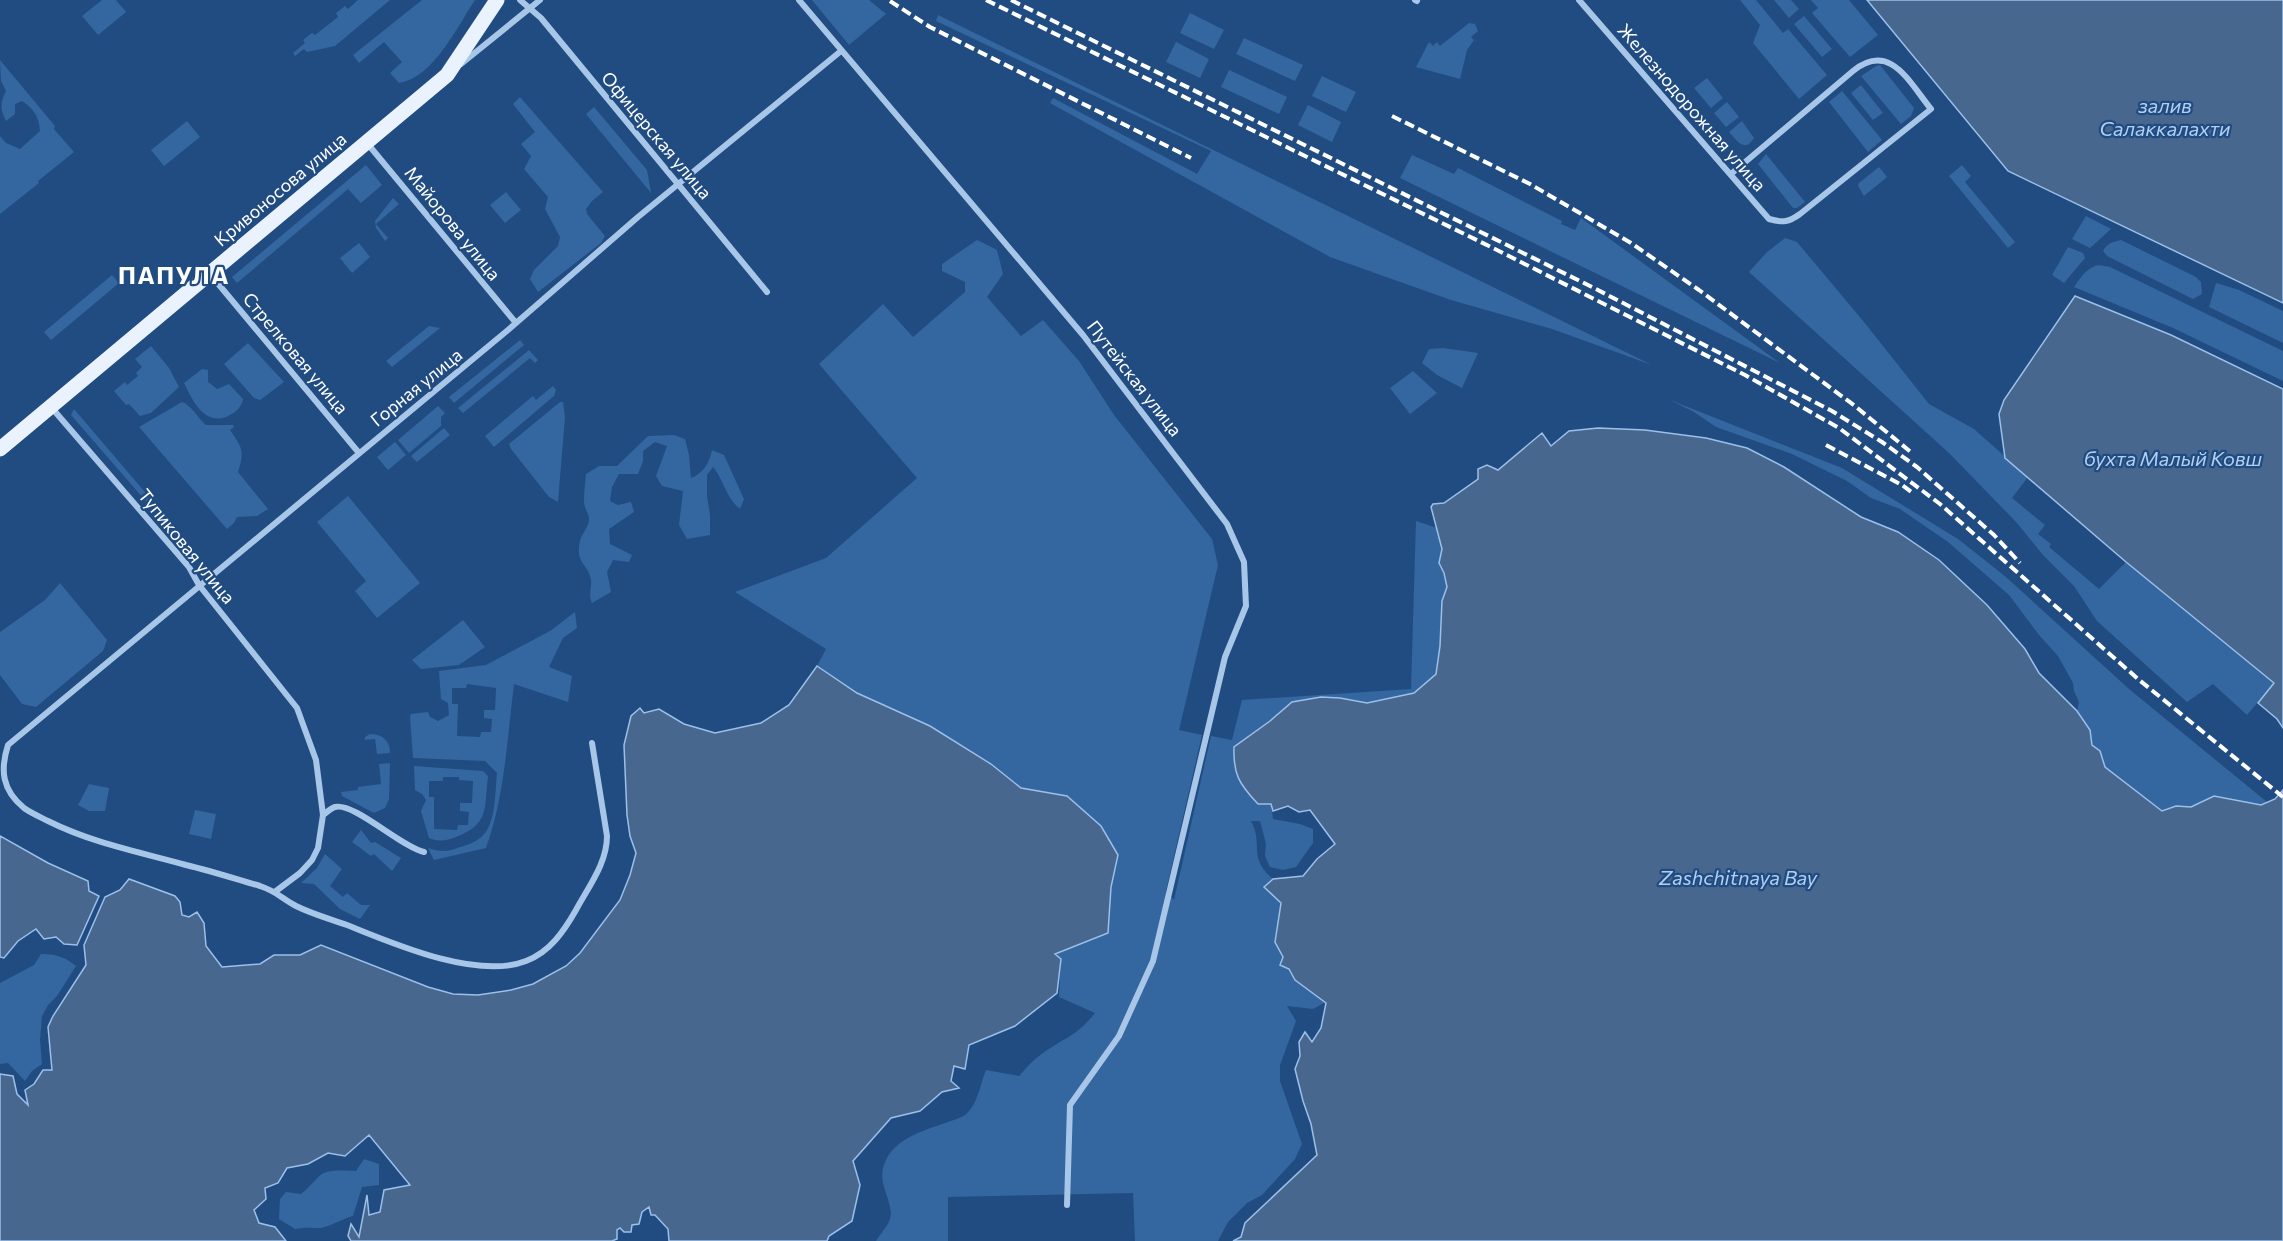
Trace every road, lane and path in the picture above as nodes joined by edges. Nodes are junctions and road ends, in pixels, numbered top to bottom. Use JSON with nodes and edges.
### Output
{"nodes":[{"id":1,"x":497,"y":0,"type":"edge"},
{"id":2,"x":520,"y":0,"type":"edge"},
{"id":3,"x":540,"y":0,"type":"edge"},
{"id":4,"x":799,"y":0,"type":"edge"},
{"id":5,"x":1579,"y":0,"type":"edge"},
{"id":6,"x":530,"y":8,"type":"junction"},
{"id":7,"x":841,"y":51,"type":"junction"},
{"id":8,"x":447,"y":75,"type":"junction"},
{"id":9,"x":367,"y":142,"type":"junction"},
{"id":10,"x":1731,"y":174,"type":"junction"},
{"id":11,"x":678,"y":185,"type":"junction"},
{"id":12,"x":209,"y":274,"type":"junction"},
{"id":13,"x":767,"y":292,"type":"dead end"},
{"id":14,"x":516,"y":323,"type":"junction"},
{"id":15,"x":51,"y":407,"type":"junction"},
{"id":16,"x":0,"y":449,"type":"edge"},
{"id":17,"x":359,"y":453,"type":"junction"},
{"id":18,"x":199,"y":585,"type":"junction"},
{"id":19,"x":592,"y":743,"type":"dead end"},
{"id":20,"x":323,"y":815,"type":"junction"},
{"id":21,"x":424,"y":852,"type":"dead end"},
{"id":22,"x":276,"y":891,"type":"junction"},
{"id":23,"x":1067,"y":1205,"type":"dead end"}],
"edges":[{"from":1,"to":8,"type":"main road","name":"Кривоносова улица"},
{"from":2,"to":6,"type":"street","name":"Офицерская улица"},
{"from":3,"to":6,"type":"street","name":"Кривоносова улица"},
{"from":4,"to":7,"type":"street","name":"Путейская улица"},
{"from":5,"to":10,"type":"street","name":"Железнодорожная улица"},
{"from":6,"to":8,"type":"street","name":"Кривоносова улица"},
{"from":6,"to":11,"type":"street","name":"Офицерская улица"},
{"from":7,"to":11,"type":"street","name":"Горная улица"},
{"from":7,"to":23,"type":"street","name":"Путейская улица"},
{"from":8,"to":9,"type":"main road","name":"Кривоносова улица"},
{"from":9,"to":12,"type":"main road","name":"Кривоносова улица"},
{"from":9,"to":14,"type":"street","name":"Майорова улица"},
{"from":10,"to":10,"type":"street","name":"Железнодорожная улица"},
{"from":11,"to":13,"type":"street","name":"Офицерская улица"},
{"from":11,"to":14,"type":"street","name":"Горная улица"},
{"from":12,"to":15,"type":"main road","name":"Кривоносова улица"},
{"from":12,"to":17,"type":"street","name":"Стрелковая улица"},
{"from":14,"to":17,"type":"street","name":"Горная улица"},
{"from":15,"to":16,"type":"main road","name":"Кривоносова улица"},
{"from":15,"to":18,"type":"street","name":"Тупиковая улица"},
{"from":17,"to":18,"type":"street","name":"Горная улица"},
{"from":18,"to":20,"type":"street","name":"Тупиковая улица"},
{"from":18,"to":22,"type":"street","name":"Горная улица"},
{"from":19,"to":22,"type":"street"},
{"from":20,"to":21,"type":"street"},
{"from":20,"to":22,"type":"street","name":"Тупиковая улица"}]}
